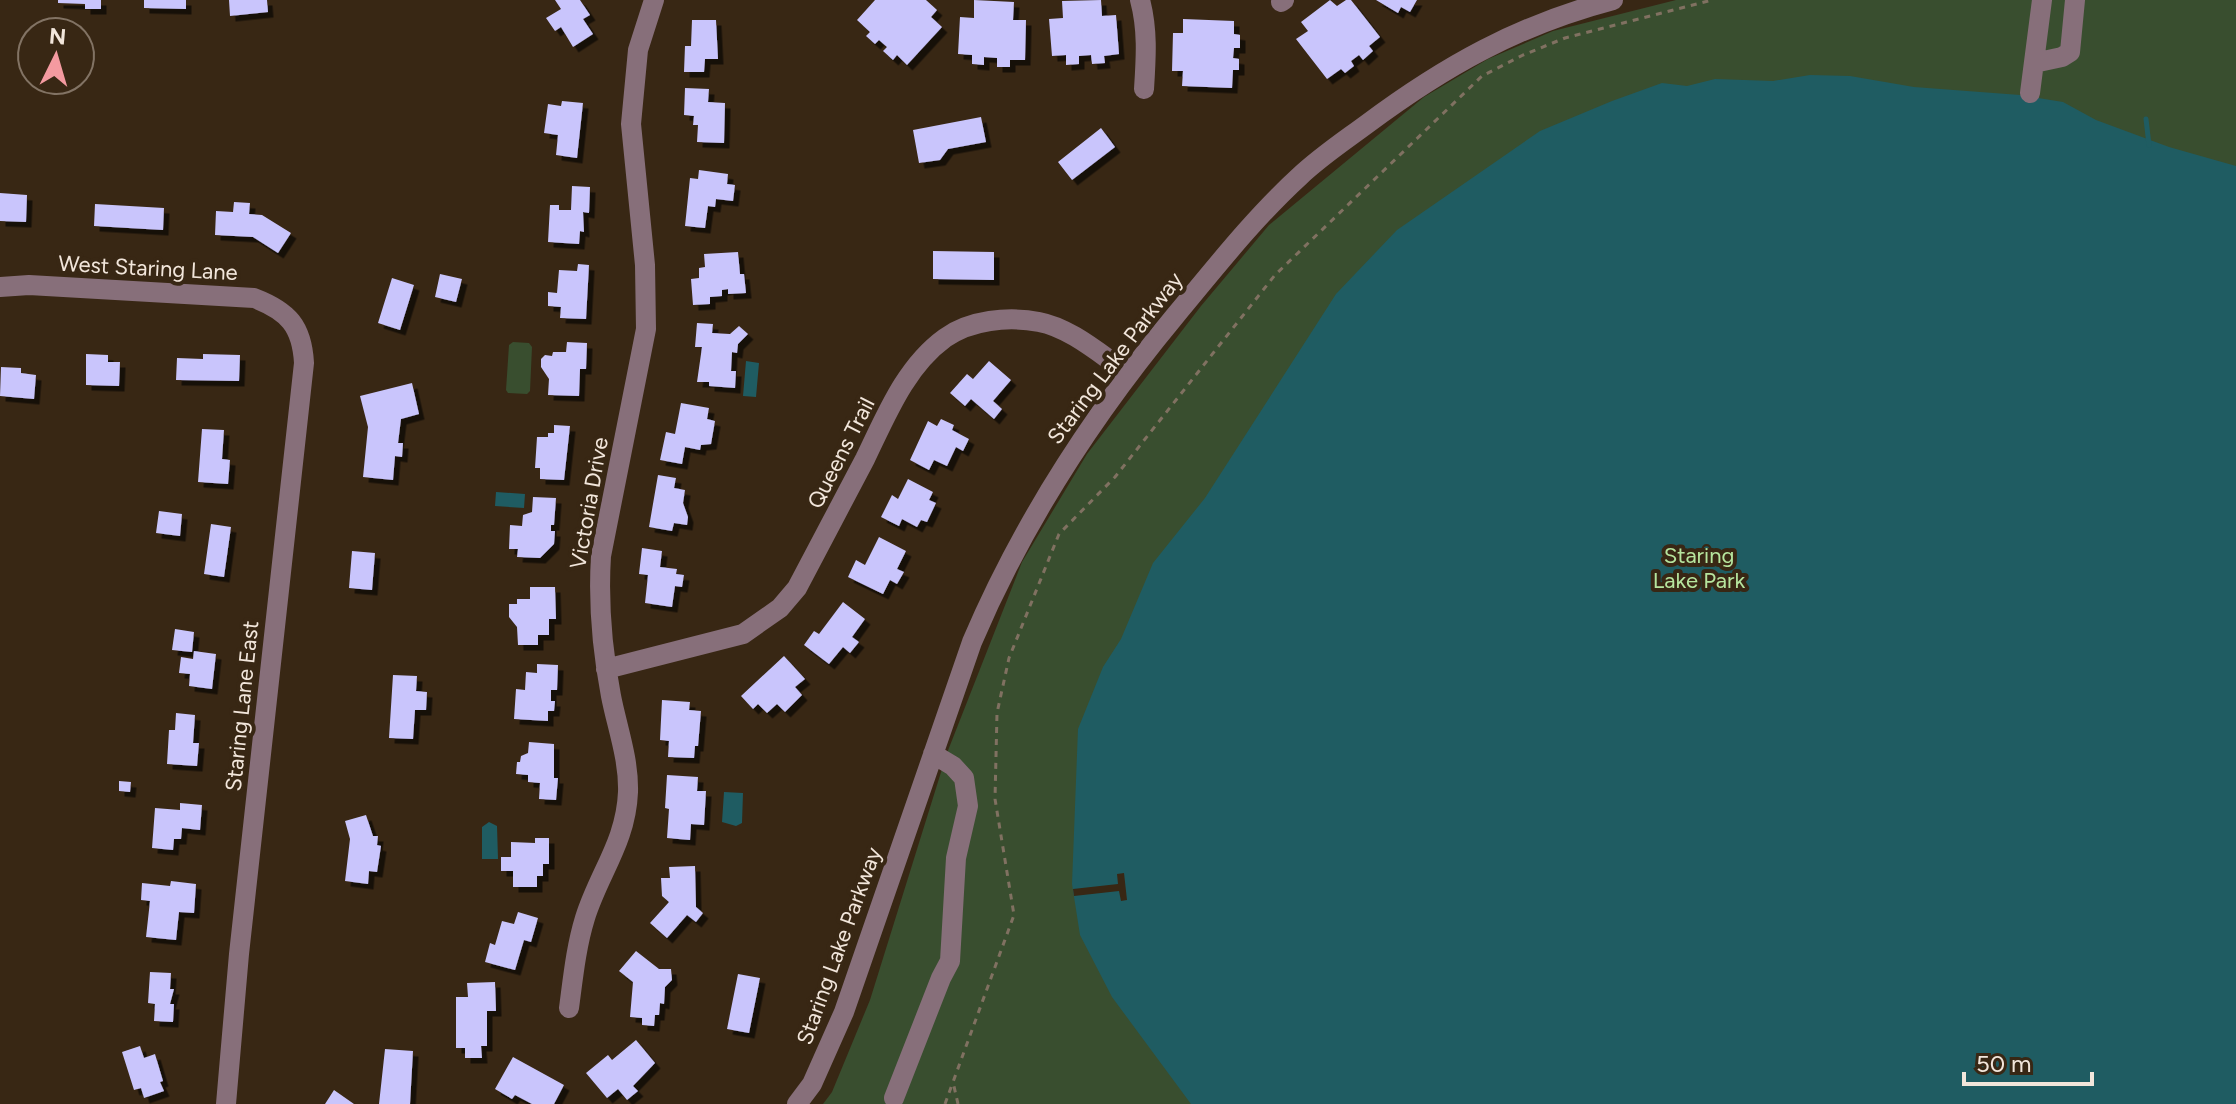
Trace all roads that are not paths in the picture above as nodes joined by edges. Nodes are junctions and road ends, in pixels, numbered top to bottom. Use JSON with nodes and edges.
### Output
{"nodes":[{"id":1,"x":654,"y":0,"type":"edge"},
{"id":2,"x":1140,"y":0,"type":"edge"},
{"id":3,"x":1613,"y":0,"type":"edge"},
{"id":4,"x":2042,"y":0,"type":"edge"},
{"id":5,"x":2075,"y":0,"type":"edge"},
{"id":6,"x":1579,"y":4,"type":"edge"},
{"id":7,"x":2034,"y":63,"type":"junction"},
{"id":8,"x":1144,"y":89,"type":"dead end"},
{"id":9,"x":2030,"y":93,"type":"dead end"},
{"id":10,"x":0,"y":287,"type":"edge"},
{"id":11,"x":288,"y":317,"type":"joint"},
{"id":12,"x":1128,"y":373,"type":"junction"},
{"id":13,"x":606,"y":669,"type":"junction"},
{"id":14,"x":933,"y":754,"type":"junction"},
{"id":15,"x":569,"y":1008,"type":"dead end"},
{"id":16,"x":894,"y":1098,"type":"dead end"},
{"id":17,"x":226,"y":1104,"type":"edge"},
{"id":18,"x":797,"y":1104,"type":"edge"}],
"edges":[{"from":1,"to":13,"type":"street","name":"Victoria Drive"},
{"from":2,"to":8,"type":"street"},
{"from":3,"to":6,"type":"street","name":"Staring Lake Parkway"},
{"from":4,"to":7,"type":"street"},
{"from":5,"to":7,"type":"street"},
{"from":6,"to":12,"type":"street","name":"Staring Lake Parkway"},
{"from":7,"to":9,"type":"street"},
{"from":10,"to":11,"type":"street","name":"West Staring Lane"},
{"from":11,"to":17,"type":"street","name":"Staring Lane East"},
{"from":12,"to":13,"type":"street","name":"Queens Trail"},
{"from":12,"to":14,"type":"street","name":"Staring Lake Parkway"},
{"from":13,"to":15,"type":"street","name":"Victoria Drive"},
{"from":14,"to":16,"type":"street"},
{"from":14,"to":18,"type":"street","name":"Staring Lake Parkway"}]}
